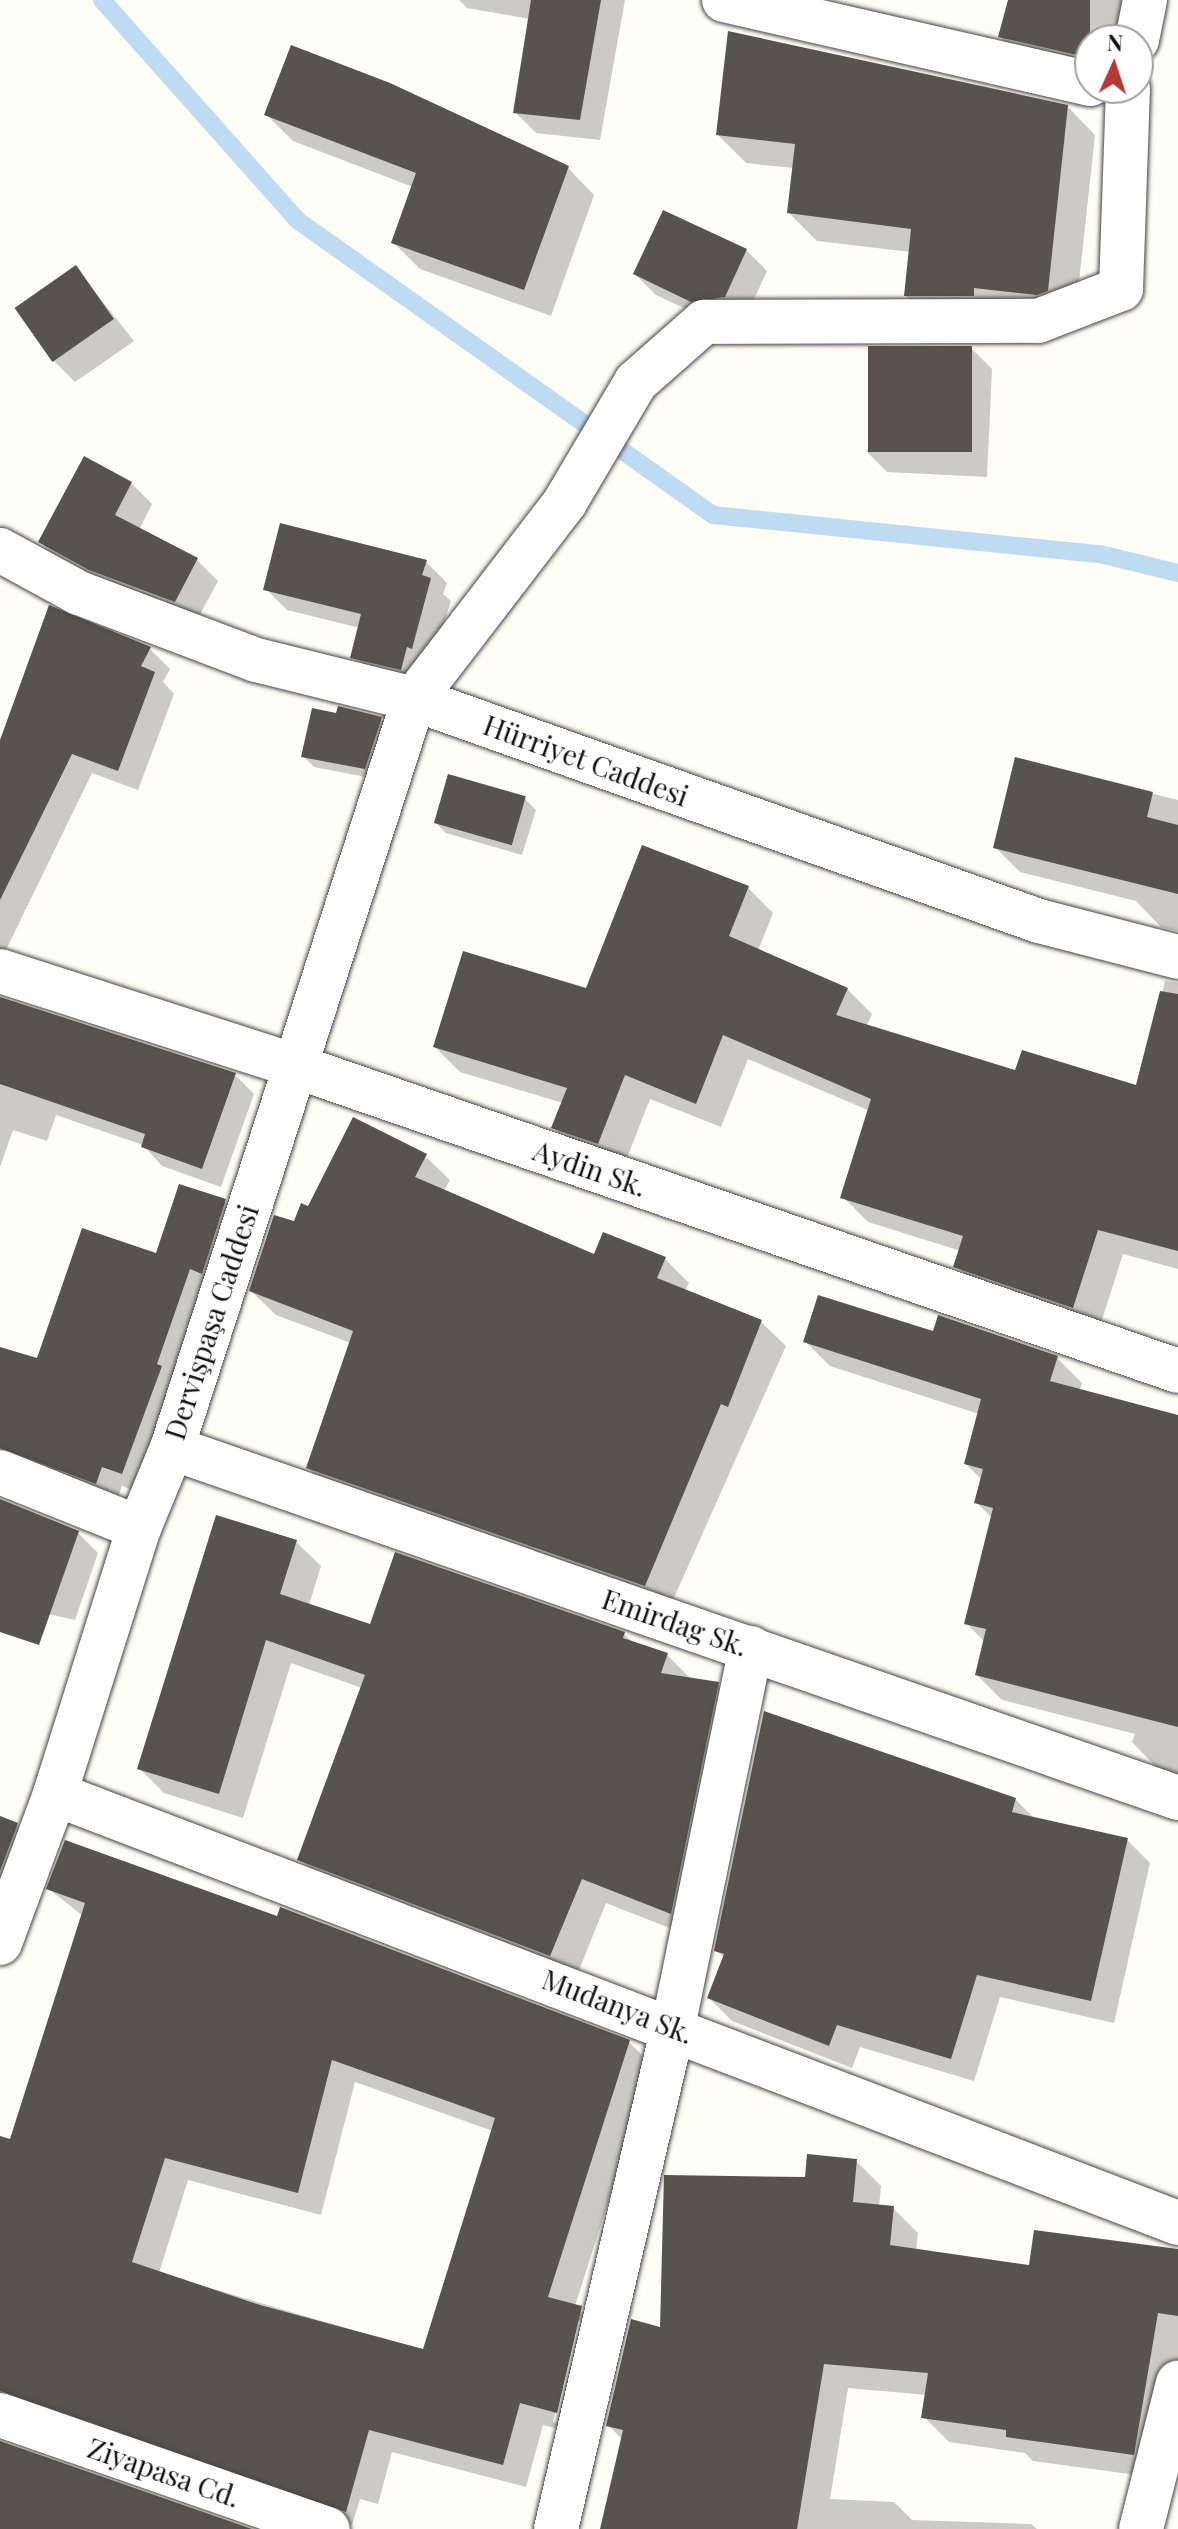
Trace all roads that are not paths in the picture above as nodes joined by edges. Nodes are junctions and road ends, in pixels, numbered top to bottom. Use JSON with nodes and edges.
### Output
{"nodes":[{"id":1,"x":724,"y":0,"type":"edge"},
{"id":2,"x":1145,"y":0,"type":"edge"},
{"id":3,"x":1140,"y":24,"type":"edge"},
{"id":4,"x":1074,"y":79,"type":"edge"},
{"id":5,"x":1114,"y":104,"type":"edge"},
{"id":6,"x":0,"y":550,"type":"edge"},
{"id":7,"x":414,"y":699,"type":"junction"},
{"id":8,"x":1178,"y":957,"type":"edge"},
{"id":9,"x":0,"y":971,"type":"edge"},
{"id":10,"x":292,"y":1065,"type":"junction"},
{"id":11,"x":1178,"y":1371,"type":"edge"},
{"id":12,"x":172,"y":1448,"type":"junction"},
{"id":13,"x":0,"y":1472,"type":"edge"},
{"id":14,"x":139,"y":1528,"type":"junction"},
{"id":15,"x":751,"y":1648,"type":"junction"},
{"id":16,"x":55,"y":1794,"type":"junction"},
{"id":17,"x":1178,"y":1798,"type":"edge"},
{"id":18,"x":0,"y":1943,"type":"edge"},
{"id":19,"x":673,"y":2027,"type":"junction"},
{"id":20,"x":1178,"y":2223,"type":"edge"},
{"id":21,"x":1178,"y":2383,"type":"edge"},
{"id":22,"x":0,"y":2415,"type":"edge"},
{"id":23,"x":328,"y":2529,"type":"edge"},
{"id":24,"x":556,"y":2529,"type":"edge"},
{"id":25,"x":1141,"y":2529,"type":"edge"}],
"edges":[{"from":1,"to":4,"type":"street"},
{"from":2,"to":3,"type":"street"},
{"from":5,"to":7,"type":"street","name":"Dervişpaşa Caddesi"},
{"from":6,"to":7,"type":"street","name":"Hürriyet Caddesi"},
{"from":7,"to":8,"type":"street","name":"Hürriyet Caddesi"},
{"from":7,"to":10,"type":"street","name":"Dervişpaşa Caddesi"},
{"from":9,"to":10,"type":"street","name":"Aydin Sk."},
{"from":10,"to":11,"type":"street","name":"Aydin Sk."},
{"from":10,"to":12,"type":"street","name":"Dervişpaşa Caddesi"},
{"from":12,"to":14,"type":"street","name":"Dervişpaşa Caddesi"},
{"from":12,"to":15,"type":"street","name":"Emirdag Sk."},
{"from":13,"to":14,"type":"street"},
{"from":14,"to":16,"type":"street","name":"Dervişpaşa Caddesi"},
{"from":15,"to":17,"type":"street","name":"Emirdag Sk."},
{"from":15,"to":19,"type":"street"},
{"from":16,"to":18,"type":"street","name":"Dervişpaşa Caddesi"},
{"from":16,"to":19,"type":"street","name":"Mudanya Sk."},
{"from":19,"to":20,"type":"street","name":"Mudanya Sk."},
{"from":19,"to":24,"type":"street"},
{"from":21,"to":25,"type":"street"},
{"from":22,"to":23,"type":"street","name":"Ziyapasa Cd."}]}
